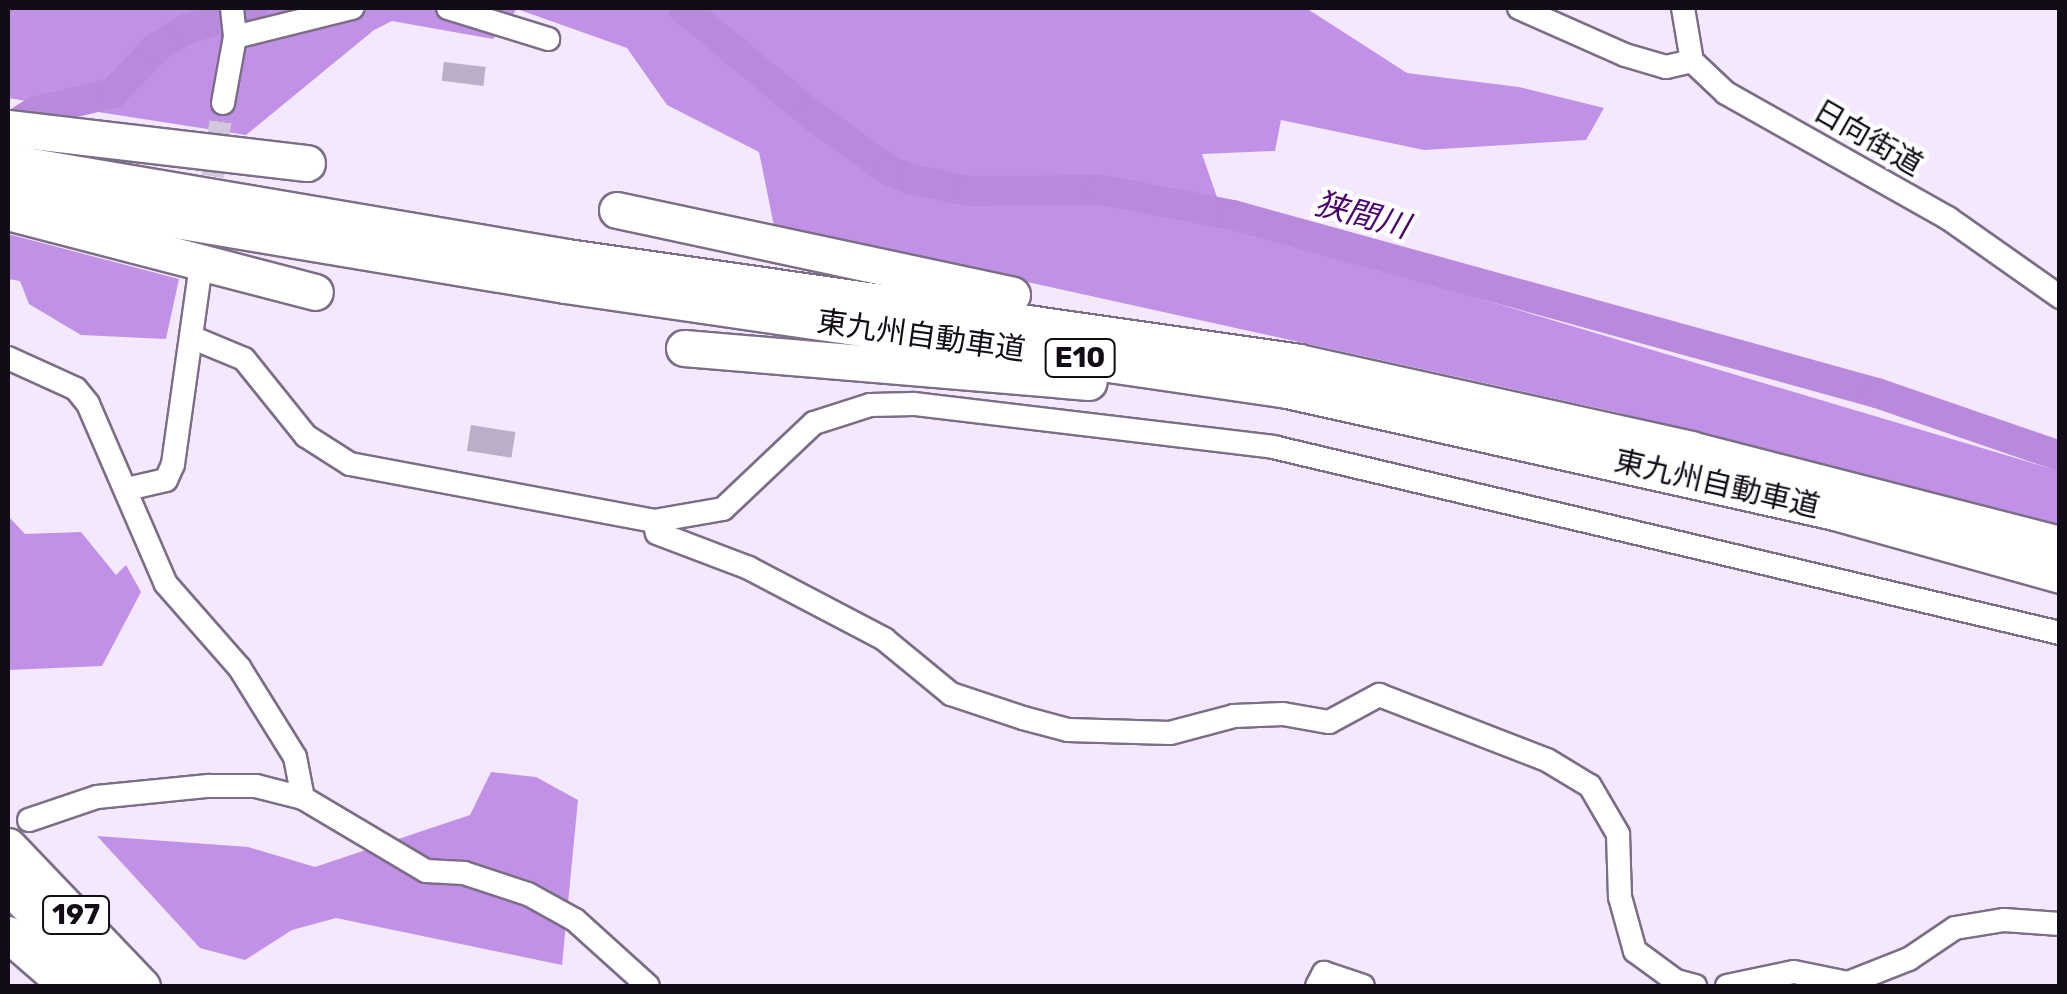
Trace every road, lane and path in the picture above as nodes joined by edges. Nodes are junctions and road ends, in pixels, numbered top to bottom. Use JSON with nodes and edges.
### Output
{"nodes":[{"id":1,"x":232,"y":8,"type":"edge"},
{"id":2,"x":352,"y":8,"type":"edge"},
{"id":3,"x":448,"y":8,"type":"edge"},
{"id":4,"x":1519,"y":8,"type":"edge"},
{"id":5,"x":1683,"y":8,"type":"edge"},
{"id":6,"x":235,"y":37,"type":"junction"},
{"id":7,"x":548,"y":38,"type":"dead end"},
{"id":8,"x":1692,"y":61,"type":"junction"},
{"id":9,"x":223,"y":103,"type":"tunnel mouth"},
{"id":10,"x":8,"y":128,"type":"edge"},
{"id":11,"x":8,"y":162,"type":"edge"},
{"id":12,"x":307,"y":163,"type":"dead end"},
{"id":13,"x":8,"y":192,"type":"edge"},
{"id":14,"x":87,"y":207,"type":"junction"},
{"id":15,"x":617,"y":210,"type":"dead end"},
{"id":16,"x":8,"y":212,"type":"edge"},
{"id":17,"x":199,"y":280,"type":"dead end"},
{"id":18,"x":315,"y":292,"type":"dead end"},
{"id":19,"x":2060,"y":297,"type":"edge"},
{"id":20,"x":192,"y":337,"type":"junction"},
{"id":21,"x":684,"y":348,"type":"dead end"},
{"id":22,"x":8,"y":358,"type":"edge"},
{"id":23,"x":1300,"y":362,"type":"junction"},
{"id":24,"x":1590,"y":454,"type":"junction"},
{"id":25,"x":127,"y":489,"type":"junction"},
{"id":26,"x":654,"y":521,"type":"junction"},
{"id":27,"x":2060,"y":544,"type":"edge"},
{"id":28,"x":2060,"y":575,"type":"edge"},
{"id":29,"x":2060,"y":632,"type":"edge"},
{"id":30,"x":303,"y":798,"type":"junction"},
{"id":31,"x":18,"y":833,"type":"edge"},
{"id":32,"x":8,"y":886,"type":"edge"},
{"id":33,"x":2060,"y":924,"type":"edge"},
{"id":34,"x":8,"y":934,"type":"edge"},
{"id":35,"x":68,"y":986,"type":"edge"},
{"id":36,"x":106,"y":986,"type":"edge"},
{"id":37,"x":142,"y":986,"type":"edge"},
{"id":38,"x":648,"y":986,"type":"edge"},
{"id":39,"x":1318,"y":986,"type":"edge"},
{"id":40,"x":1364,"y":986,"type":"edge"},
{"id":41,"x":1695,"y":986,"type":"edge"},
{"id":42,"x":1727,"y":986,"type":"edge"}],
"edges":[{"from":1,"to":6,"type":"street"},
{"from":2,"to":6,"type":"street"},
{"from":3,"to":7,"type":"street"},
{"from":4,"to":8,"type":"street"},
{"from":5,"to":8,"type":"street"},
{"from":6,"to":9,"type":"street"},
{"from":8,"to":19,"type":"street","name":"日向街道"},
{"from":10,"to":12,"type":"highway"},
{"from":11,"to":14,"type":"highway","name":"東九州自動車道","number":"E10"},
{"from":13,"to":14,"type":"highway","name":"東九州自動車道","number":"E10"},
{"from":14,"to":16,"type":"highway"},
{"from":14,"to":18,"type":"highway"},
{"from":14,"to":23,"type":"highway","name":"東九州自動車道","number":"E10"},
{"from":14,"to":24,"type":"highway","name":"東九州自動車道","number":"E10"},
{"from":15,"to":23,"type":"highway"},
{"from":17,"to":20,"type":"street"},
{"from":20,"to":25,"type":"street"},
{"from":20,"to":26,"type":"street"},
{"from":21,"to":24,"type":"highway"},
{"from":22,"to":25,"type":"street"},
{"from":23,"to":27,"type":"highway","name":"東九州自動車道","number":"E10"},
{"from":24,"to":28,"type":"highway","name":"東九州自動車道","number":"E10"},
{"from":25,"to":30,"type":"street"},
{"from":26,"to":29,"type":"street"},
{"from":26,"to":41,"type":"street"},
{"from":30,"to":31,"type":"street"},
{"from":30,"to":38,"type":"street"},
{"from":31,"to":37,"type":"highway","number":"197"},
{"from":32,"to":36,"type":"highway","number":"197"},
{"from":33,"to":42,"type":"street"},
{"from":34,"to":35,"type":"highway"},
{"from":39,"to":40,"type":"street"}]}
